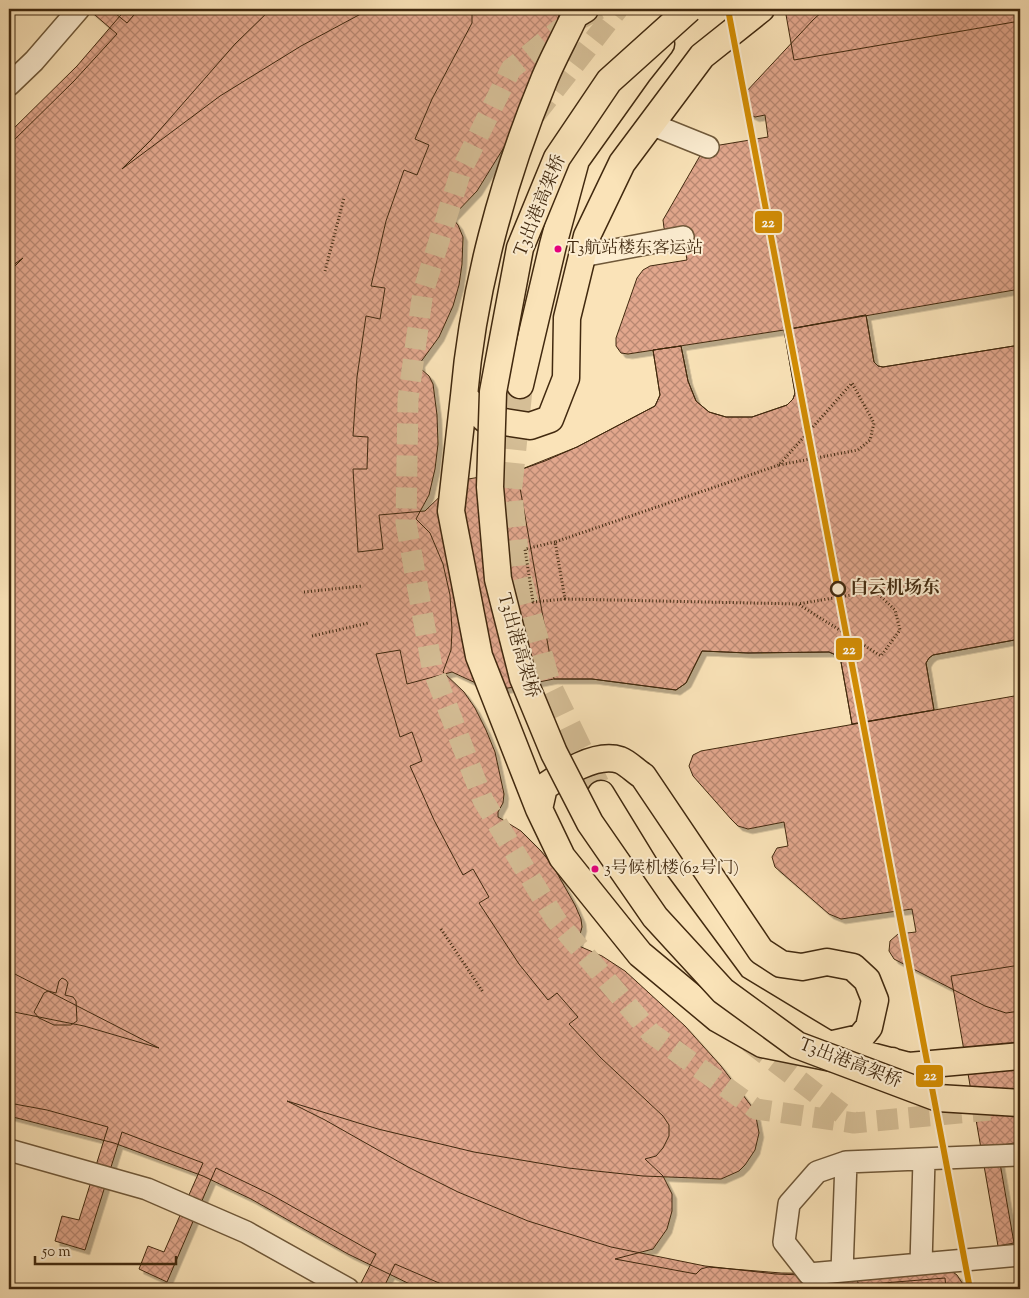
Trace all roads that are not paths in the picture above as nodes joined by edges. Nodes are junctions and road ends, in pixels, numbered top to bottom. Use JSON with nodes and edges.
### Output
{"nodes":[{"id":1,"x":79,"y":9,"type":"edge"},
{"id":2,"x":585,"y":9,"type":"edge"},
{"id":3,"x":690,"y":9,"type":"edge"},
{"id":4,"x":761,"y":9,"type":"edge"},
{"id":5,"x":9,"y":85,"type":"edge"},
{"id":6,"x":651,"y":124,"type":"junction"},
{"id":7,"x":708,"y":147,"type":"dead end"},
{"id":8,"x":683,"y":237,"type":"dead end"},
{"id":9,"x":582,"y":256,"type":"junction"},
{"id":10,"x":520,"y":385,"type":"tunnel mouth"},
{"id":11,"x":464,"y":396,"type":"junction"},
{"id":12,"x":600,"y":794,"type":"tunnel mouth"},
{"id":13,"x":539,"y":808,"type":"junction"},
{"id":14,"x":828,"y":1045,"type":"junction"},
{"id":15,"x":1020,"y":1056,"type":"edge"},
{"id":16,"x":892,"y":1061,"type":"junction"},
{"id":17,"x":1020,"y":1103,"type":"edge"},
{"id":18,"x":9,"y":1150,"type":"edge"},
{"id":19,"x":1020,"y":1155,"type":"edge"},
{"id":20,"x":924,"y":1160,"type":"junction"},
{"id":21,"x":846,"y":1162,"type":"junction"},
{"id":22,"x":1020,"y":1255,"type":"edge"},
{"id":23,"x":921,"y":1264,"type":"junction"},
{"id":24,"x":842,"y":1271,"type":"junction"},
{"id":25,"x":348,"y":1289,"type":"edge"}],
"edges":[{"from":1,"to":5,"type":"lane"},
{"from":2,"to":11,"type":"main road"},
{"from":3,"to":10,"type":"main road"},
{"from":3,"to":17,"type":"main road","name":"T3出港高架桥","bridge":true},
{"from":4,"to":6,"type":"main road"},
{"from":6,"to":7,"type":"lane"},
{"from":6,"to":9,"type":"main road"},
{"from":8,"to":9,"type":"lane"},
{"from":9,"to":11,"type":"main road"},
{"from":11,"to":13,"type":"main road"},
{"from":12,"to":14,"type":"main road"},
{"from":13,"to":14,"type":"main road"},
{"from":13,"to":16,"type":"main road"},
{"from":14,"to":16,"type":"main road"},
{"from":15,"to":16,"type":"main road"},
{"from":18,"to":25,"type":"lane"},
{"from":19,"to":20,"type":"lane"},
{"from":20,"to":21,"type":"lane"},
{"from":20,"to":23,"type":"lane"},
{"from":21,"to":24,"type":"lane"},
{"from":21,"to":24,"type":"lane"},
{"from":22,"to":23,"type":"lane"},
{"from":23,"to":24,"type":"lane"}]}
